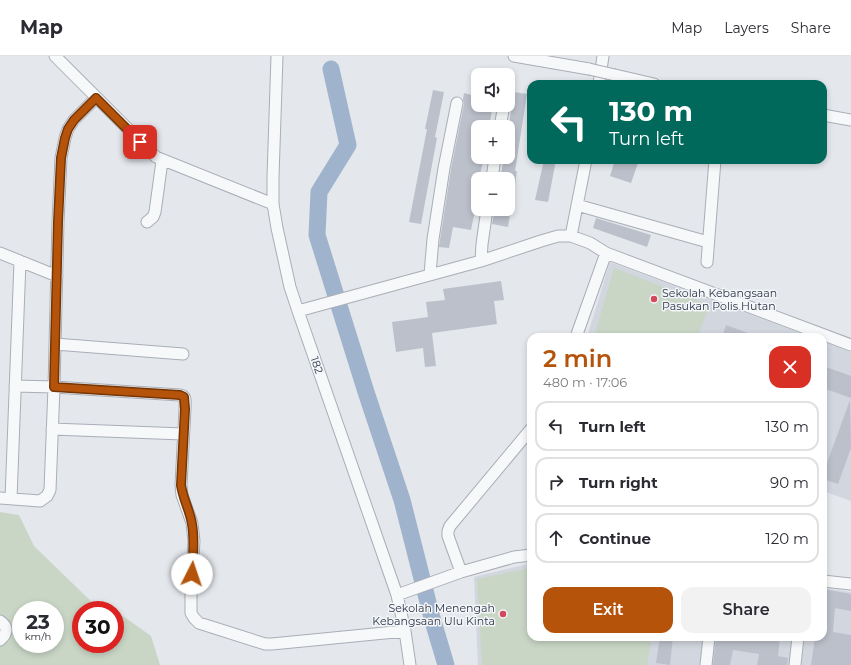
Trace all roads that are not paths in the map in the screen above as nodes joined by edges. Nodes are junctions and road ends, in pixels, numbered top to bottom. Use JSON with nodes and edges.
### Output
{"nodes":[{"id":1,"x":55,"y":56,"type":"edge"},
{"id":2,"x":277,"y":56,"type":"edge"},
{"id":3,"x":514,"y":56,"type":"edge"},
{"id":4,"x":603,"y":56,"type":"edge"},
{"id":5,"x":600,"y":80,"type":"edge"},
{"id":6,"x":638,"y":80,"type":"edge"},
{"id":7,"x":96,"y":98,"type":"junction"},
{"id":8,"x":457,"y":103,"type":"dead end"},
{"id":9,"x":827,"y":116,"type":"edge"},
{"id":10,"x":851,"y":120,"type":"edge"},
{"id":11,"x":162,"y":161,"type":"junction"},
{"id":12,"x":585,"y":164,"type":"edge"},
{"id":13,"x":715,"y":164,"type":"edge"},
{"id":14,"x":273,"y":204,"type":"junction"},
{"id":15,"x":577,"y":205,"type":"junction"},
{"id":16,"x":486,"y":216,"type":"edge"},
{"id":17,"x":147,"y":222,"type":"dead end"},
{"id":18,"x":571,"y":236,"type":"junction"},
{"id":19,"x":708,"y":242,"type":"junction"},
{"id":20,"x":0,"y":253,"type":"edge"},
{"id":21,"x":606,"y":253,"type":"junction"},
{"id":22,"x":20,"y":261,"type":"junction"},
{"id":23,"x":481,"y":261,"type":"junction"},
{"id":24,"x":707,"y":262,"type":"dead end"},
{"id":25,"x":430,"y":274,"type":"junction"},
{"id":26,"x":57,"y":276,"type":"junction"},
{"id":27,"x":298,"y":311,"type":"junction"},
{"id":28,"x":577,"y":333,"type":"edge"},
{"id":29,"x":819,"y":333,"type":"edge"},
{"id":30,"x":827,"y":336,"type":"edge"},
{"id":31,"x":55,"y":344,"type":"junction"},
{"id":32,"x":851,"y":345,"type":"edge"},
{"id":33,"x":183,"y":354,"type":"dead end"},
{"id":34,"x":15,"y":386,"type":"junction"},
{"id":35,"x":54,"y":387,"type":"junction"},
{"id":36,"x":52,"y":429,"type":"junction"},
{"id":37,"x":183,"y":434,"type":"junction"},
{"id":38,"x":527,"y":434,"type":"edge"},
{"id":39,"x":5,"y":498,"type":"edge"},
{"id":40,"x":527,"y":555,"type":"edge"},
{"id":41,"x":461,"y":572,"type":"junction"},
{"id":42,"x":827,"y":581,"type":"edge"},
{"id":43,"x":851,"y":584,"type":"edge"},
{"id":44,"x":398,"y":595,"type":"junction"},
{"id":45,"x":0,"y":621,"type":"edge"},
{"id":46,"x":405,"y":631,"type":"junction"},
{"id":47,"x":0,"y":640,"type":"edge"},
{"id":48,"x":709,"y":641,"type":"edge"},
{"id":49,"x":798,"y":641,"type":"edge"},
{"id":50,"x":410,"y":665,"type":"edge"},
{"id":51,"x":706,"y":665,"type":"edge"},
{"id":52,"x":795,"y":665,"type":"edge"}],
"edges":[{"from":1,"to":7,"type":"street"},
{"from":2,"to":14,"type":"street","name":"182"},
{"from":3,"to":6,"type":"street","bridge":true},
{"from":4,"to":5,"type":"street"},
{"from":7,"to":11,"type":"street"},
{"from":7,"to":26,"type":"street"},
{"from":8,"to":25,"type":"street"},
{"from":9,"to":10,"type":"street"},
{"from":11,"to":14,"type":"street"},
{"from":11,"to":17,"type":"street"},
{"from":12,"to":15,"type":"street"},
{"from":13,"to":19,"type":"street"},
{"from":14,"to":27,"type":"street","name":"182"},
{"from":15,"to":18,"type":"street"},
{"from":15,"to":19,"type":"street"},
{"from":16,"to":23,"type":"street"},
{"from":18,"to":21,"type":"street"},
{"from":18,"to":23,"type":"street"},
{"from":19,"to":24,"type":"street"},
{"from":20,"to":22,"type":"street"},
{"from":21,"to":28,"type":"street"},
{"from":21,"to":29,"type":"street"},
{"from":22,"to":26,"type":"street"},
{"from":22,"to":34,"type":"street"},
{"from":23,"to":25,"type":"street"},
{"from":25,"to":27,"type":"street"},
{"from":26,"to":31,"type":"street"},
{"from":27,"to":44,"type":"street","name":"182"},
{"from":30,"to":32,"type":"street"},
{"from":31,"to":33,"type":"street"},
{"from":31,"to":35,"type":"street"},
{"from":34,"to":35,"type":"street"},
{"from":34,"to":39,"type":"street"},
{"from":35,"to":36,"type":"street"},
{"from":35,"to":37,"type":"street"},
{"from":36,"to":37,"type":"street"},
{"from":36,"to":39,"type":"street"},
{"from":37,"to":46,"type":"street"},
{"from":38,"to":41,"type":"street"},
{"from":40,"to":41,"type":"street"},
{"from":41,"to":44,"type":"street"},
{"from":42,"to":43,"type":"street"},
{"from":44,"to":46,"type":"street","name":"182"},
{"from":45,"to":47,"type":"street"},
{"from":46,"to":50,"type":"street","name":"182"},
{"from":48,"to":51,"type":"street"},
{"from":49,"to":52,"type":"street"}]}
